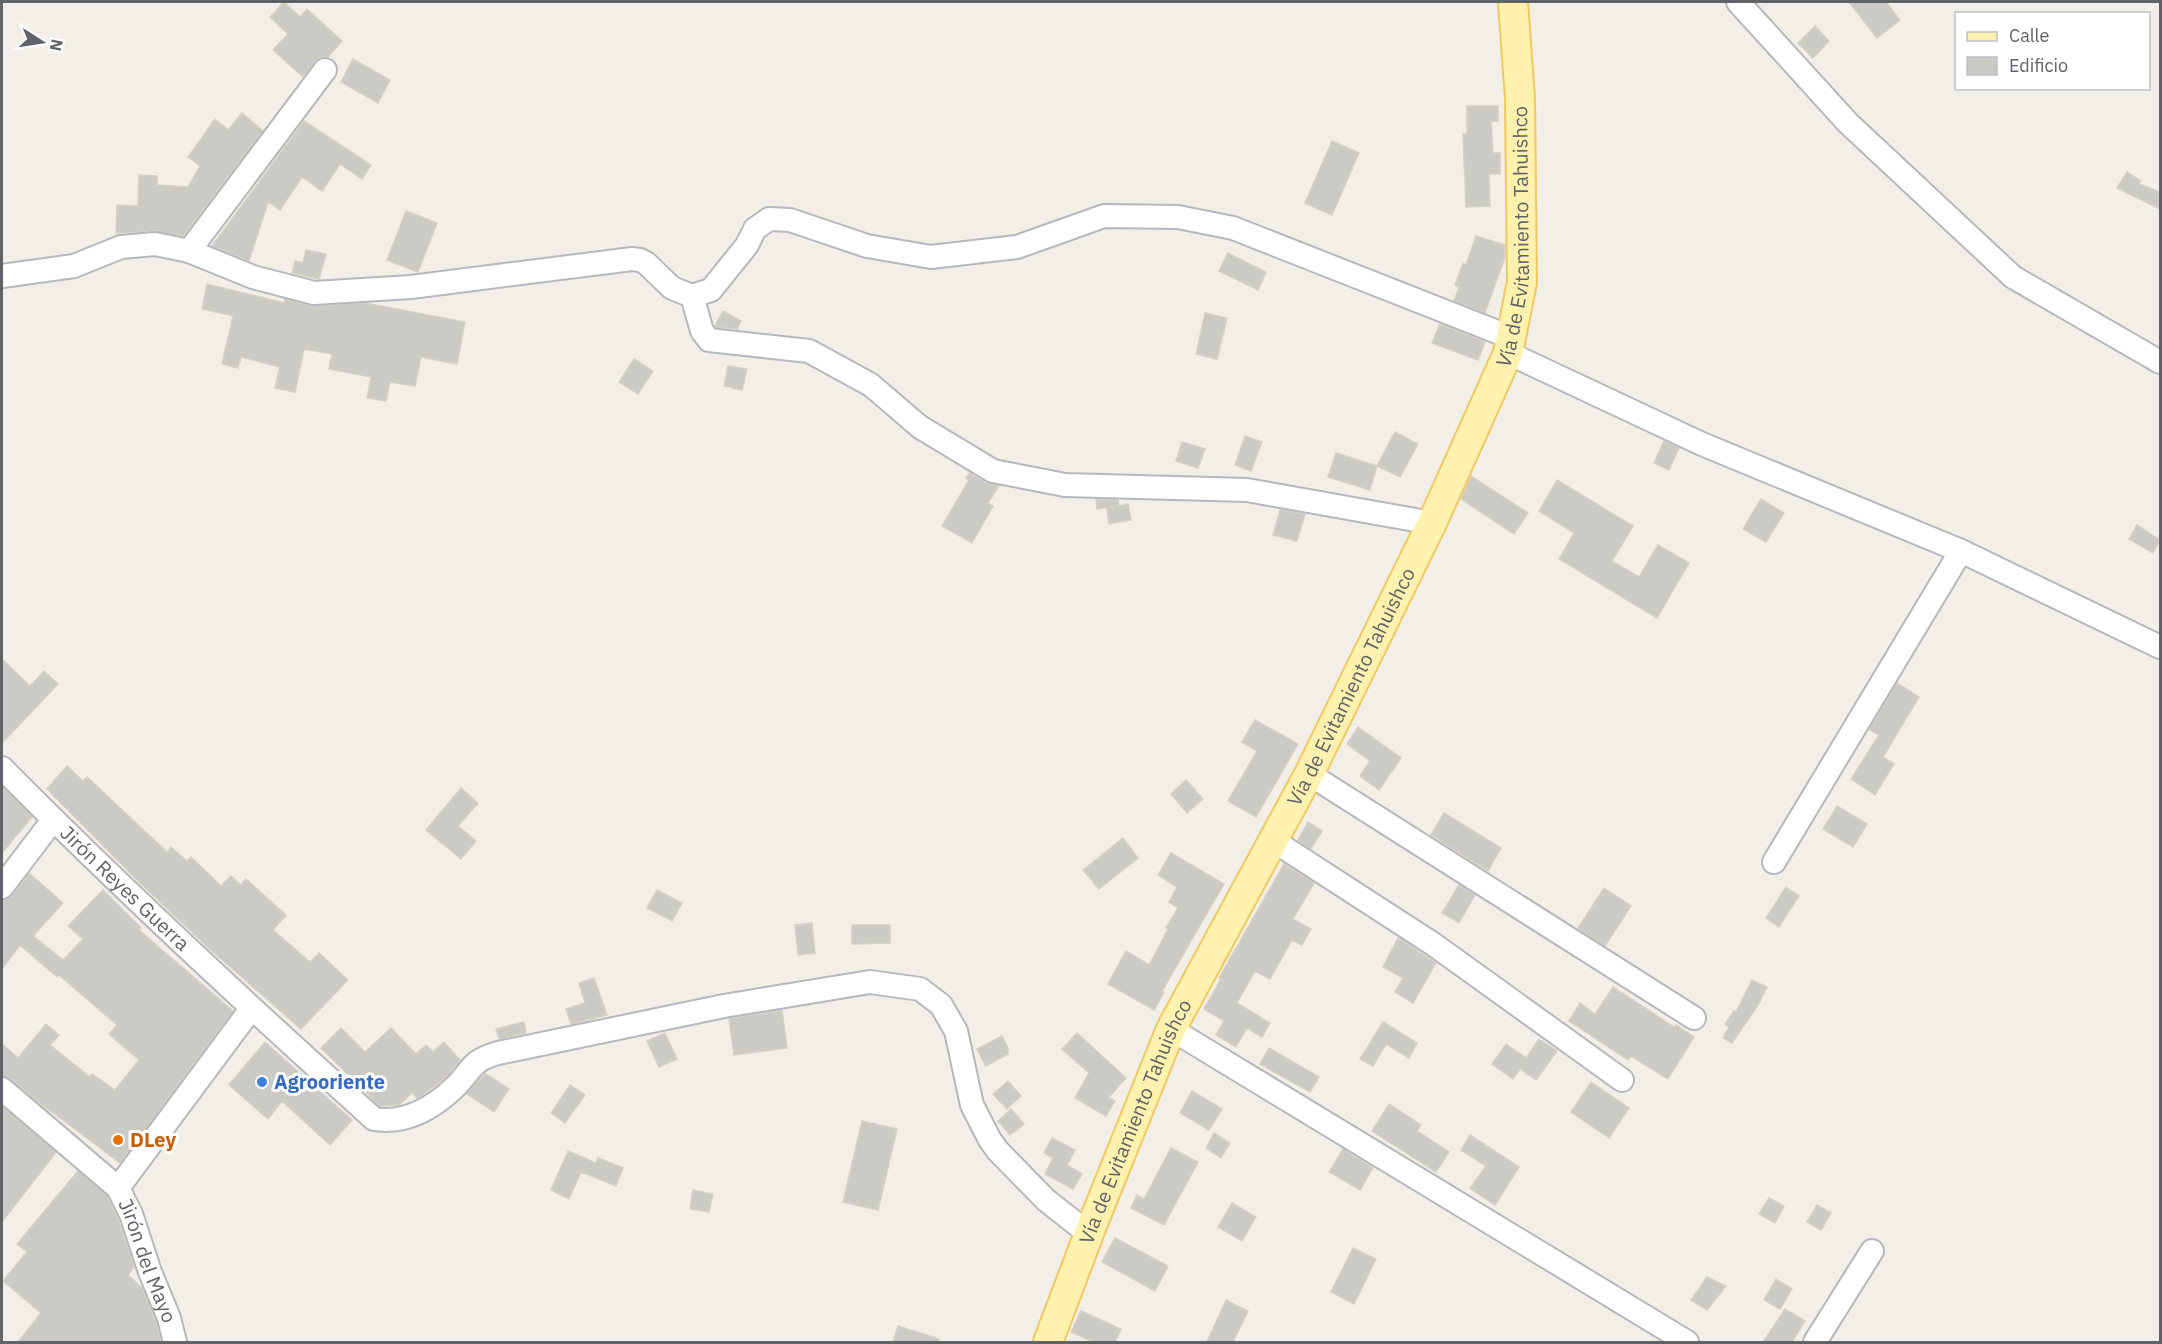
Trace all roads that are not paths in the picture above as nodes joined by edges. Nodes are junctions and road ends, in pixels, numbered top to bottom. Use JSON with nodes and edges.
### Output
{"nodes":[{"id":1,"x":1513,"y":2,"type":"edge"},
{"id":2,"x":1738,"y":2,"type":"edge"},
{"id":3,"x":325,"y":70,"type":"dead end"},
{"id":4,"x":189,"y":251,"type":"junction"},
{"id":5,"x":2,"y":276,"type":"edge"},
{"id":6,"x":692,"y":296,"type":"junction"},
{"id":7,"x":1509,"y":345,"type":"junction"},
{"id":8,"x":2160,"y":363,"type":"edge"},
{"id":9,"x":1432,"y":523,"type":"junction"},
{"id":10,"x":1961,"y":551,"type":"junction"},
{"id":11,"x":2160,"y":647,"type":"edge"},
{"id":12,"x":2,"y":768,"type":"edge"},
{"id":13,"x":1310,"y":774,"type":"junction"},
{"id":14,"x":54,"y":820,"type":"junction"},
{"id":15,"x":1274,"y":841,"type":"junction"},
{"id":16,"x":1774,"y":862,"type":"dead end"},
{"id":17,"x":2,"y":887,"type":"edge"},
{"id":18,"x":252,"y":1009,"type":"junction"},
{"id":19,"x":1694,"y":1018,"type":"dead end"},
{"id":20,"x":1171,"y":1029,"type":"junction"},
{"id":21,"x":1622,"y":1080,"type":"dead end"},
{"id":22,"x":2,"y":1089,"type":"edge"},
{"id":23,"x":118,"y":1188,"type":"junction"},
{"id":24,"x":1089,"y":1234,"type":"junction"},
{"id":25,"x":1872,"y":1251,"type":"dead end"},
{"id":26,"x":175,"y":1342,"type":"edge"},
{"id":27,"x":1048,"y":1342,"type":"edge"},
{"id":28,"x":1687,"y":1342,"type":"edge"},
{"id":29,"x":1815,"y":1342,"type":"edge"}],
"edges":[{"from":1,"to":7,"type":"main road","name":"Vía de Evitamiento Tahuishco"},
{"from":2,"to":8,"type":"street"},
{"from":3,"to":4,"type":"street"},
{"from":4,"to":5,"type":"street"},
{"from":4,"to":6,"type":"street"},
{"from":6,"to":7,"type":"street"},
{"from":6,"to":9,"type":"street"},
{"from":7,"to":9,"type":"main road","name":"Vía de Evitamiento Tahuishco"},
{"from":7,"to":10,"type":"street"},
{"from":9,"to":13,"type":"main road","name":"Vía de Evitamiento Tahuishco"},
{"from":10,"to":11,"type":"street"},
{"from":10,"to":16,"type":"street"},
{"from":12,"to":14,"type":"street","name":"Jirón Reyes Guerra"},
{"from":13,"to":15,"type":"main road","name":"Vía de Evitamiento Tahuishco"},
{"from":13,"to":19,"type":"street"},
{"from":14,"to":17,"type":"street"},
{"from":14,"to":18,"type":"street","name":"Jirón Reyes Guerra"},
{"from":15,"to":20,"type":"main road","name":"Vía de Evitamiento Tahuishco"},
{"from":15,"to":21,"type":"street"},
{"from":18,"to":23,"type":"street"},
{"from":18,"to":24,"type":"street","name":"Jirón Reyes Guerra"},
{"from":20,"to":24,"type":"main road","name":"Vía de Evitamiento Tahuishco"},
{"from":20,"to":28,"type":"street"},
{"from":22,"to":23,"type":"street","name":"Jirón del Mayo"},
{"from":23,"to":26,"type":"street","name":"Jirón del Mayo"},
{"from":24,"to":27,"type":"main road","name":"Vía de Evitamiento Tahuishco"},
{"from":25,"to":29,"type":"street"}]}
